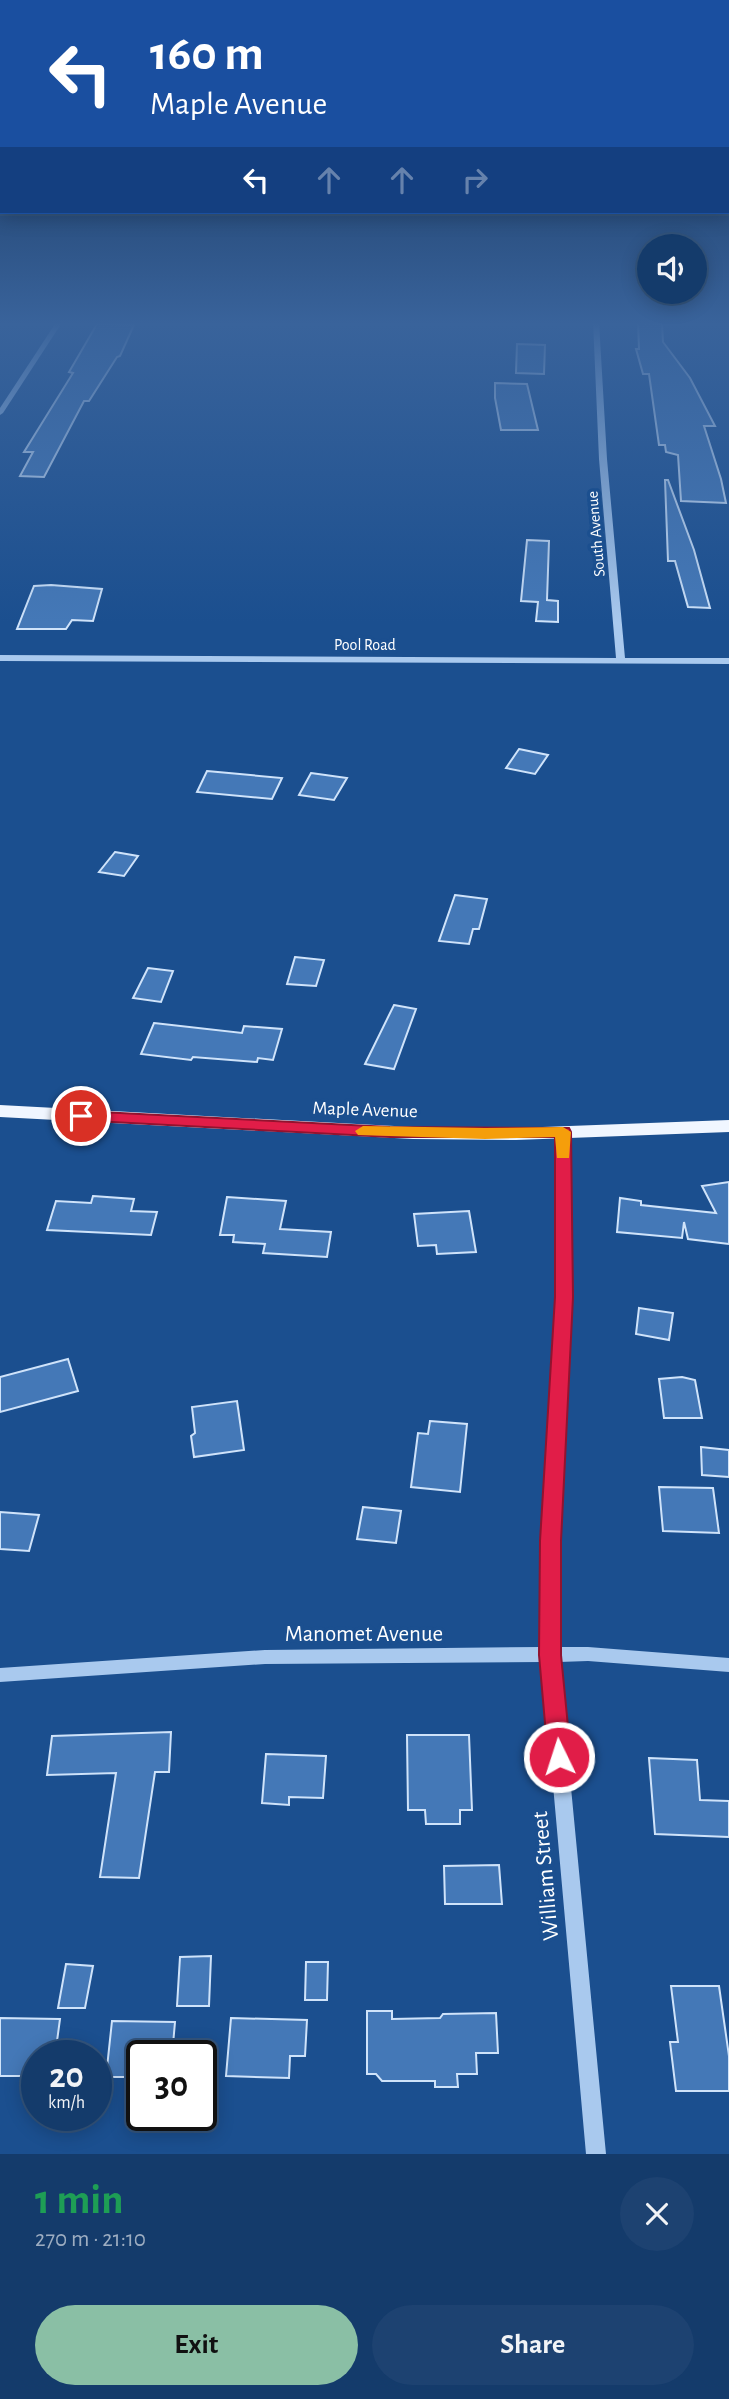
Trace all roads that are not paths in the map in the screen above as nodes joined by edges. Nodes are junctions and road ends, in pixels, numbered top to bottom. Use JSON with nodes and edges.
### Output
{"nodes":[{"id":1,"x":601,"y":422,"type":"edge"},
{"id":2,"x":0,"y":658,"type":"edge"},
{"id":3,"x":621,"y":660,"type":"junction"},
{"id":4,"x":729,"y":661,"type":"edge"},
{"id":5,"x":0,"y":1111,"type":"edge"},
{"id":6,"x":729,"y":1126,"type":"edge"},
{"id":7,"x":563,"y":1132,"type":"junction"},
{"id":8,"x":550,"y":1655,"type":"junction"},
{"id":9,"x":729,"y":1665,"type":"edge"},
{"id":10,"x":0,"y":1675,"type":"edge"},
{"id":11,"x":596,"y":2154,"type":"edge"}],
"edges":[{"from":1,"to":3,"type":"street","name":"South Avenue"},
{"from":2,"to":3,"type":"street","name":"Pool Road"},
{"from":3,"to":4,"type":"street","name":"Pool Road"},
{"from":5,"to":7,"type":"main road","name":"Maple Avenue"},
{"from":6,"to":7,"type":"main road","name":"Maple Avenue"},
{"from":7,"to":8,"type":"street","name":"William Street"},
{"from":8,"to":9,"type":"street","name":"Manomet Avenue"},
{"from":8,"to":10,"type":"street","name":"Manomet Avenue"},
{"from":8,"to":11,"type":"street","name":"William Street"}]}
